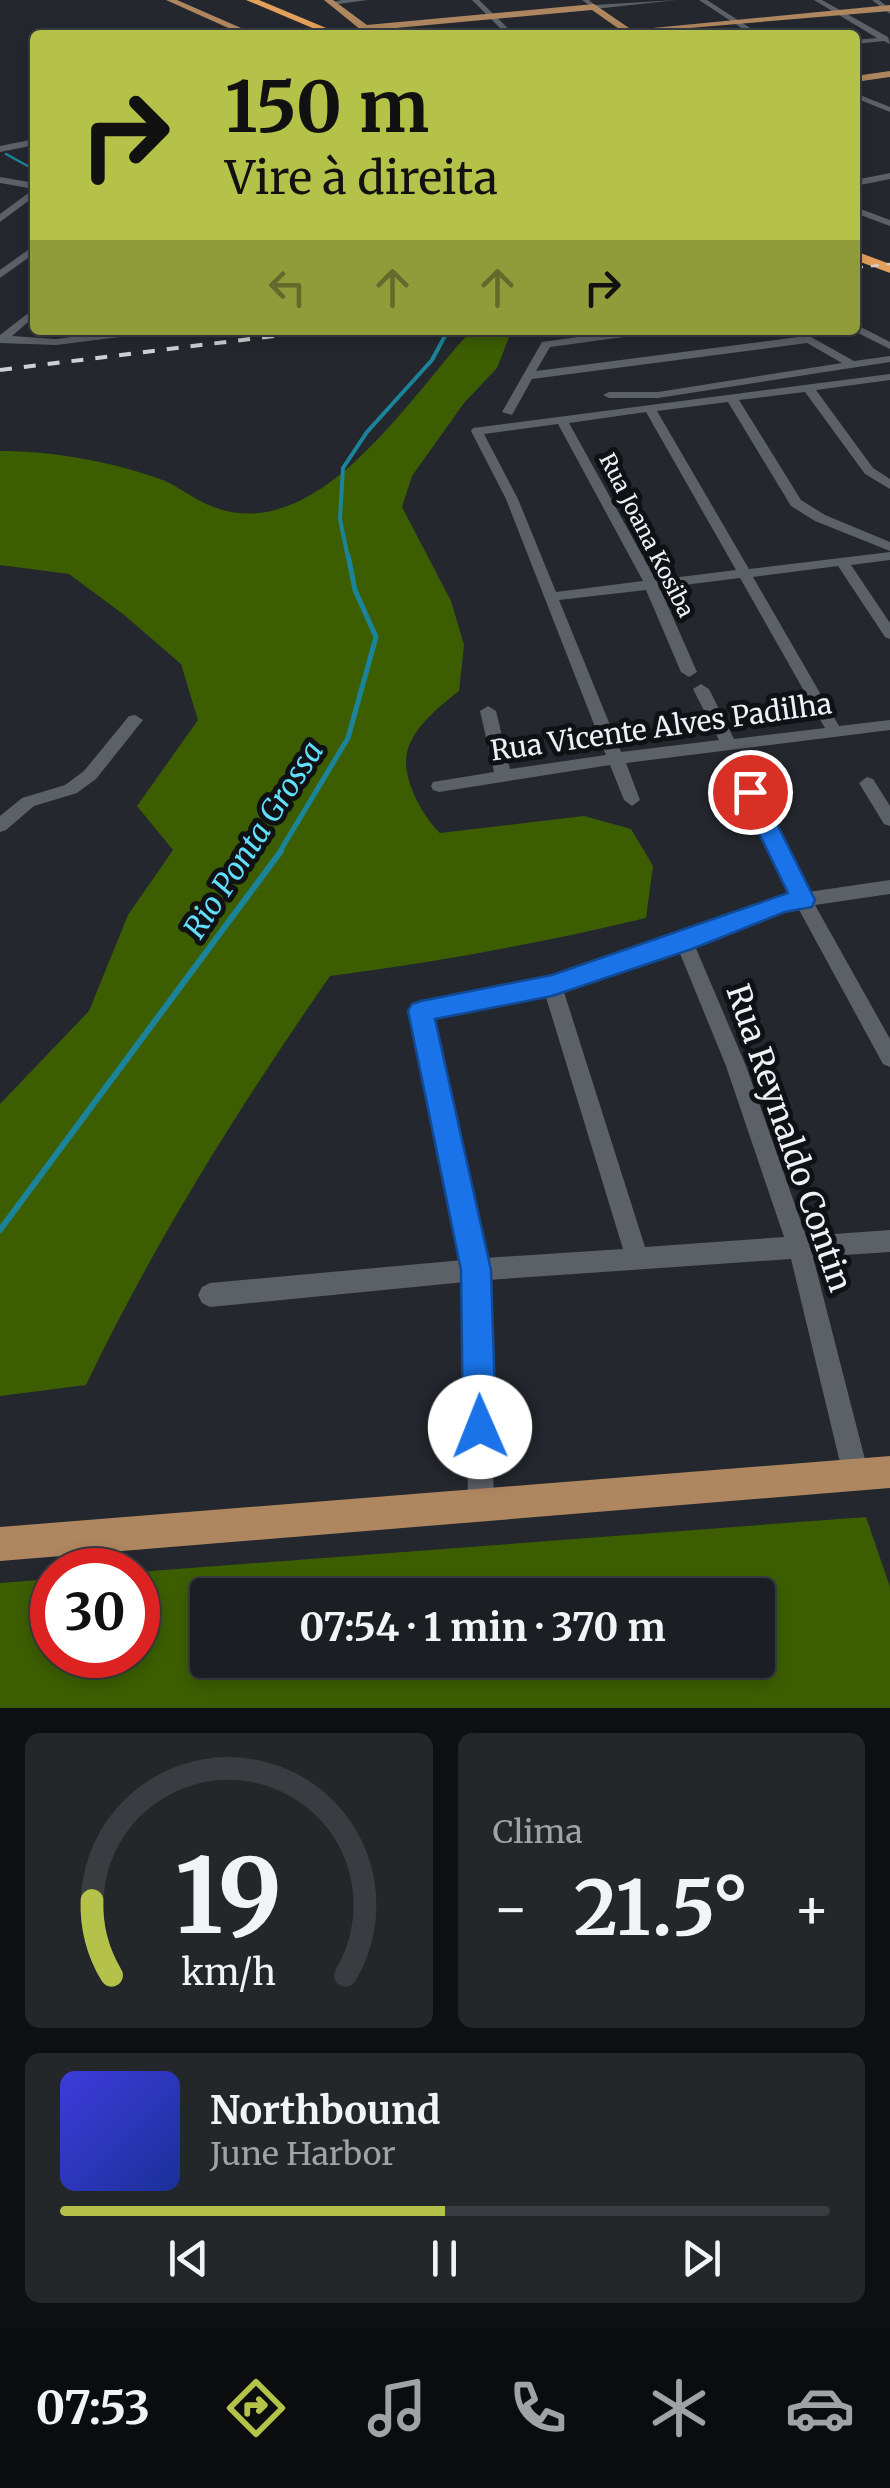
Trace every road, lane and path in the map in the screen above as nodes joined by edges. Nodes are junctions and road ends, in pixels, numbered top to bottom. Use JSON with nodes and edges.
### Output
{"nodes":[{"id":1,"x":170,"y":0,"type":"edge"},
{"id":2,"x":365,"y":0,"type":"edge"},
{"id":3,"x":475,"y":0,"type":"edge"},
{"id":4,"x":584,"y":0,"type":"edge"},
{"id":5,"x":674,"y":0,"type":"edge"},
{"id":6,"x":702,"y":0,"type":"edge"},
{"id":7,"x":817,"y":0,"type":"edge"},
{"id":8,"x":875,"y":0,"type":"edge"},
{"id":9,"x":330,"y":1,"type":"edge"},
{"id":10,"x":247,"y":4,"type":"edge"},
{"id":11,"x":594,"y":7,"type":"junction"},
{"id":12,"x":888,"y":9,"type":"edge"},
{"id":13,"x":839,"y":12,"type":"junction"},
{"id":14,"x":492,"y":16,"type":"junction"},
{"id":15,"x":738,"y":22,"type":"junction"},
{"id":16,"x":364,"y":28,"type":"junction"},
{"id":17,"x":240,"y":30,"type":"edge"},
{"id":18,"x":303,"y":30,"type":"edge"},
{"id":19,"x":323,"y":30,"type":"edge"},
{"id":20,"x":367,"y":30,"type":"edge"},
{"id":21,"x":506,"y":30,"type":"edge"},
{"id":22,"x":626,"y":30,"type":"edge"},
{"id":23,"x":667,"y":30,"type":"edge"},
{"id":24,"x":750,"y":30,"type":"edge"},
{"id":25,"x":888,"y":40,"type":"edge"},
{"id":26,"x":860,"y":42,"type":"edge"},
{"id":27,"x":890,"y":74,"type":"edge"},
{"id":28,"x":860,"y":77,"type":"edge"},
{"id":29,"x":860,"y":97,"type":"edge"},
{"id":30,"x":887,"y":107,"type":"edge"},
{"id":31,"x":30,"y":143,"type":"edge"},
{"id":32,"x":0,"y":149,"type":"edge"},
{"id":33,"x":890,"y":176,"type":"edge"},
{"id":34,"x":0,"y":180,"type":"edge"},
{"id":35,"x":860,"y":181,"type":"edge"},
{"id":36,"x":30,"y":187,"type":"edge"},
{"id":37,"x":30,"y":192,"type":"edge"},
{"id":38,"x":860,"y":212,"type":"edge"},
{"id":39,"x":0,"y":219,"type":"edge"},
{"id":40,"x":890,"y":223,"type":"edge"},
{"id":41,"x":860,"y":242,"type":"edge"},
{"id":42,"x":30,"y":251,"type":"edge"},
{"id":43,"x":883,"y":252,"type":"edge"},
{"id":44,"x":860,"y":257,"type":"edge"},
{"id":45,"x":3,"y":269,"type":"edge"},
{"id":46,"x":890,"y":269,"type":"edge"},
{"id":47,"x":30,"y":270,"type":"edge"},
{"id":48,"x":30,"y":315,"type":"edge"},
{"id":49,"x":860,"y":329,"type":"edge"},
{"id":50,"x":110,"y":335,"type":"edge"},
{"id":51,"x":615,"y":335,"type":"edge"},
{"id":52,"x":803,"y":335,"type":"edge"},
{"id":53,"x":811,"y":339,"type":"junction"},
{"id":54,"x":0,"y":340,"type":"edge"},
{"id":55,"x":890,"y":347,"type":"edge"},
{"id":56,"x":869,"y":361,"type":"edge"},
{"id":57,"x":528,"y":376,"type":"junction"},
{"id":58,"x":890,"y":377,"type":"edge"},
{"id":59,"x":809,"y":389,"type":"junction"},
{"id":60,"x":608,"y":395,"type":"dead end"},
{"id":61,"x":732,"y":400,"type":"junction"},
{"id":62,"x":651,"y":410,"type":"junction"},
{"id":63,"x":508,"y":412,"type":"dead end"},
{"id":64,"x":562,"y":420,"type":"junction"},
{"id":65,"x":890,"y":486,"type":"edge"},
{"id":66,"x":890,"y":547,"type":"edge"},
{"id":67,"x":890,"y":556,"type":"edge"},
{"id":68,"x":842,"y":562,"type":"junction"},
{"id":69,"x":748,"y":574,"type":"junction"},
{"id":70,"x":652,"y":586,"type":"junction"},
{"id":71,"x":549,"y":597,"type":"junction"},
{"id":72,"x":890,"y":634,"type":"edge"},
{"id":73,"x":688,"y":672,"type":"dead end"},
{"id":74,"x":701,"y":690,"type":"dead end"},
{"id":75,"x":488,"y":711,"type":"dead end"},
{"id":76,"x":136,"y":720,"type":"dead end"},
{"id":77,"x":890,"y":725,"type":"edge"},
{"id":78,"x":835,"y":732,"type":"junction"},
{"id":79,"x":729,"y":744,"type":"junction"},
{"id":80,"x":614,"y":759,"type":"junction"},
{"id":81,"x":503,"y":775,"type":"junction"},
{"id":82,"x":868,"y":783,"type":"dead end"},
{"id":83,"x":440,"y":786,"type":"dead end"},
{"id":84,"x":750,"y":792,"type":"dead end"},
{"id":85,"x":632,"y":800,"type":"dead end"},
{"id":86,"x":890,"y":820,"type":"edge"},
{"id":87,"x":0,"y":826,"type":"edge"},
{"id":88,"x":890,"y":887,"type":"edge"},
{"id":89,"x":803,"y":900,"type":"junction"},
{"id":90,"x":684,"y":942,"type":"junction"},
{"id":91,"x":552,"y":985,"type":"junction"},
{"id":92,"x":890,"y":1058,"type":"edge"},
{"id":93,"x":890,"y":1241,"type":"edge"},
{"id":94,"x":799,"y":1247,"type":"junction"},
{"id":95,"x":638,"y":1260,"type":"junction"},
{"id":96,"x":476,"y":1270,"type":"junction"},
{"id":97,"x":210,"y":1295,"type":"dead end"},
{"id":98,"x":890,"y":1472,"type":"edge"},
{"id":99,"x":856,"y":1475,"type":"junction"},
{"id":100,"x":482,"y":1505,"type":"junction"},
{"id":101,"x":0,"y":1544,"type":"edge"}],
"edges":[{"from":1,"to":17,"type":"main road"},
{"from":2,"to":9,"type":"street"},
{"from":3,"to":14,"type":"street"},
{"from":4,"to":11,"type":"street"},
{"from":5,"to":11,"type":"street"},
{"from":6,"to":15,"type":"street"},
{"from":7,"to":13,"type":"street"},
{"from":8,"to":12,"type":"street"},
{"from":9,"to":16,"type":"main road"},
{"from":10,"to":18,"type":"highway"},
{"from":10,"to":19,"type":"highway"},
{"from":11,"to":14,"type":"main road"},
{"from":11,"to":22,"type":"main road"},
{"from":12,"to":13,"type":"main road"},
{"from":13,"to":15,"type":"main road"},
{"from":13,"to":25,"type":"street"},
{"from":14,"to":16,"type":"main road"},
{"from":14,"to":21,"type":"street"},
{"from":15,"to":23,"type":"main road"},
{"from":15,"to":24,"type":"street"},
{"from":16,"to":20,"type":"main road"},
{"from":25,"to":26,"type":"street"},
{"from":27,"to":28,"type":"main road"},
{"from":29,"to":30,"type":"street"},
{"from":31,"to":32,"type":"street"},
{"from":33,"to":35,"type":"street"},
{"from":34,"to":36,"type":"street"},
{"from":37,"to":39,"type":"street"},
{"from":38,"to":40,"type":"street"},
{"from":41,"to":43,"type":"highway"},
{"from":42,"to":45,"type":"street"},
{"from":44,"to":46,"type":"highway"},
{"from":45,"to":47,"type":"street"},
{"from":48,"to":54,"type":"street"},
{"from":49,"to":55,"type":"street"},
{"from":50,"to":54,"type":"street"},
{"from":51,"to":57,"type":"street"},
{"from":52,"to":53,"type":"street"},
{"from":53,"to":56,"type":"street"},
{"from":53,"to":57,"type":"street"},
{"from":55,"to":56,"type":"street"},
{"from":56,"to":60,"type":"street"},
{"from":57,"to":63,"type":"street"},
{"from":58,"to":59,"type":"street"},
{"from":59,"to":61,"type":"street"},
{"from":59,"to":65,"type":"street"},
{"from":61,"to":62,"type":"street"},
{"from":61,"to":66,"type":"street"},
{"from":62,"to":64,"type":"street"},
{"from":62,"to":69,"type":"street"},
{"from":64,"to":70,"type":"street","name":"Rua Joana Kosiba"},
{"from":64,"to":71,"type":"street"},
{"from":67,"to":68,"type":"street"},
{"from":68,"to":69,"type":"street"},
{"from":68,"to":72,"type":"street"},
{"from":69,"to":70,"type":"street"},
{"from":69,"to":78,"type":"street"},
{"from":70,"to":71,"type":"street"},
{"from":70,"to":73,"type":"street","name":"Rua Joana Kosiba"},
{"from":71,"to":80,"type":"street"},
{"from":74,"to":79,"type":"street"},
{"from":75,"to":81,"type":"street"},
{"from":76,"to":87,"type":"street"},
{"from":77,"to":78,"type":"street","name":"Rua Vicente Alves Padilha"},
{"from":78,"to":79,"type":"street","name":"Rua Vicente Alves Padilha"},
{"from":79,"to":80,"type":"street","name":"Rua Vicente Alves Padilha"},
{"from":80,"to":81,"type":"street","name":"Rua Vicente Alves Padilha"},
{"from":80,"to":85,"type":"street"},
{"from":81,"to":83,"type":"street","name":"Rua Vicente Alves Padilha"},
{"from":82,"to":86,"type":"street"},
{"from":84,"to":89,"type":"street"},
{"from":88,"to":89,"type":"street"},
{"from":89,"to":90,"type":"street"},
{"from":89,"to":92,"type":"street"},
{"from":90,"to":91,"type":"street"},
{"from":90,"to":94,"type":"street","name":"Rua Reynaldo Contin"},
{"from":91,"to":95,"type":"street"},
{"from":91,"to":96,"type":"street"},
{"from":93,"to":94,"type":"street"},
{"from":94,"to":95,"type":"street"},
{"from":94,"to":99,"type":"street","name":"Rua Reynaldo Contin"},
{"from":95,"to":96,"type":"street"},
{"from":96,"to":97,"type":"street"},
{"from":96,"to":100,"type":"street"},
{"from":98,"to":99,"type":"main road"},
{"from":99,"to":100,"type":"main road"},
{"from":100,"to":101,"type":"main road"}]}
